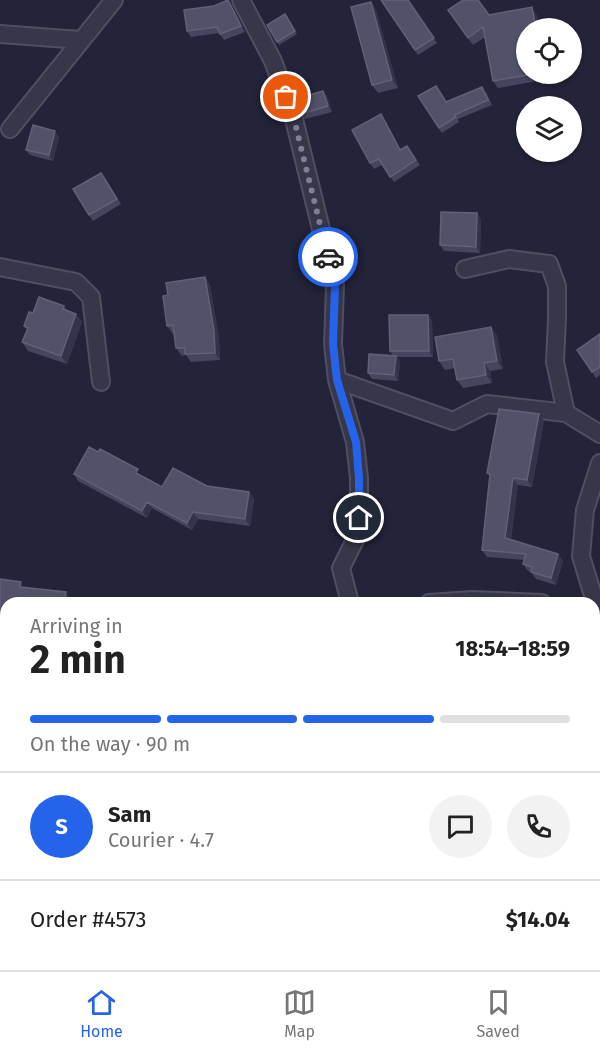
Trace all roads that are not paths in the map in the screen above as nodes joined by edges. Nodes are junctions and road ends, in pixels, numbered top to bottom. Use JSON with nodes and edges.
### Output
{"nodes":[{"id":1,"x":114,"y":0,"type":"edge"},
{"id":2,"x":241,"y":0,"type":"edge"},
{"id":3,"x":0,"y":34,"type":"edge"},
{"id":4,"x":80,"y":40,"type":"junction"},
{"id":5,"x":10,"y":129,"type":"dead end"},
{"id":6,"x":0,"y":267,"type":"edge"},
{"id":7,"x":465,"y":269,"type":"dead end"},
{"id":8,"x":337,"y":380,"type":"junction"},
{"id":9,"x":101,"y":382,"type":"dead end"},
{"id":10,"x":566,"y":413,"type":"junction"},
{"id":11,"x":600,"y":434,"type":"edge"},
{"id":12,"x":600,"y":463,"type":"edge"},
{"id":13,"x":348,"y":597,"type":"edge"},
{"id":14,"x":592,"y":597,"type":"edge"}],
"edges":[{"from":1,"to":4,"type":"street"},
{"from":2,"to":8,"type":"street"},
{"from":3,"to":4,"type":"street"},
{"from":4,"to":5,"type":"street"},
{"from":6,"to":9,"type":"street"},
{"from":7,"to":10,"type":"street"},
{"from":8,"to":10,"type":"street"},
{"from":8,"to":13,"type":"street"},
{"from":10,"to":11,"type":"street"},
{"from":12,"to":14,"type":"street"}]}
